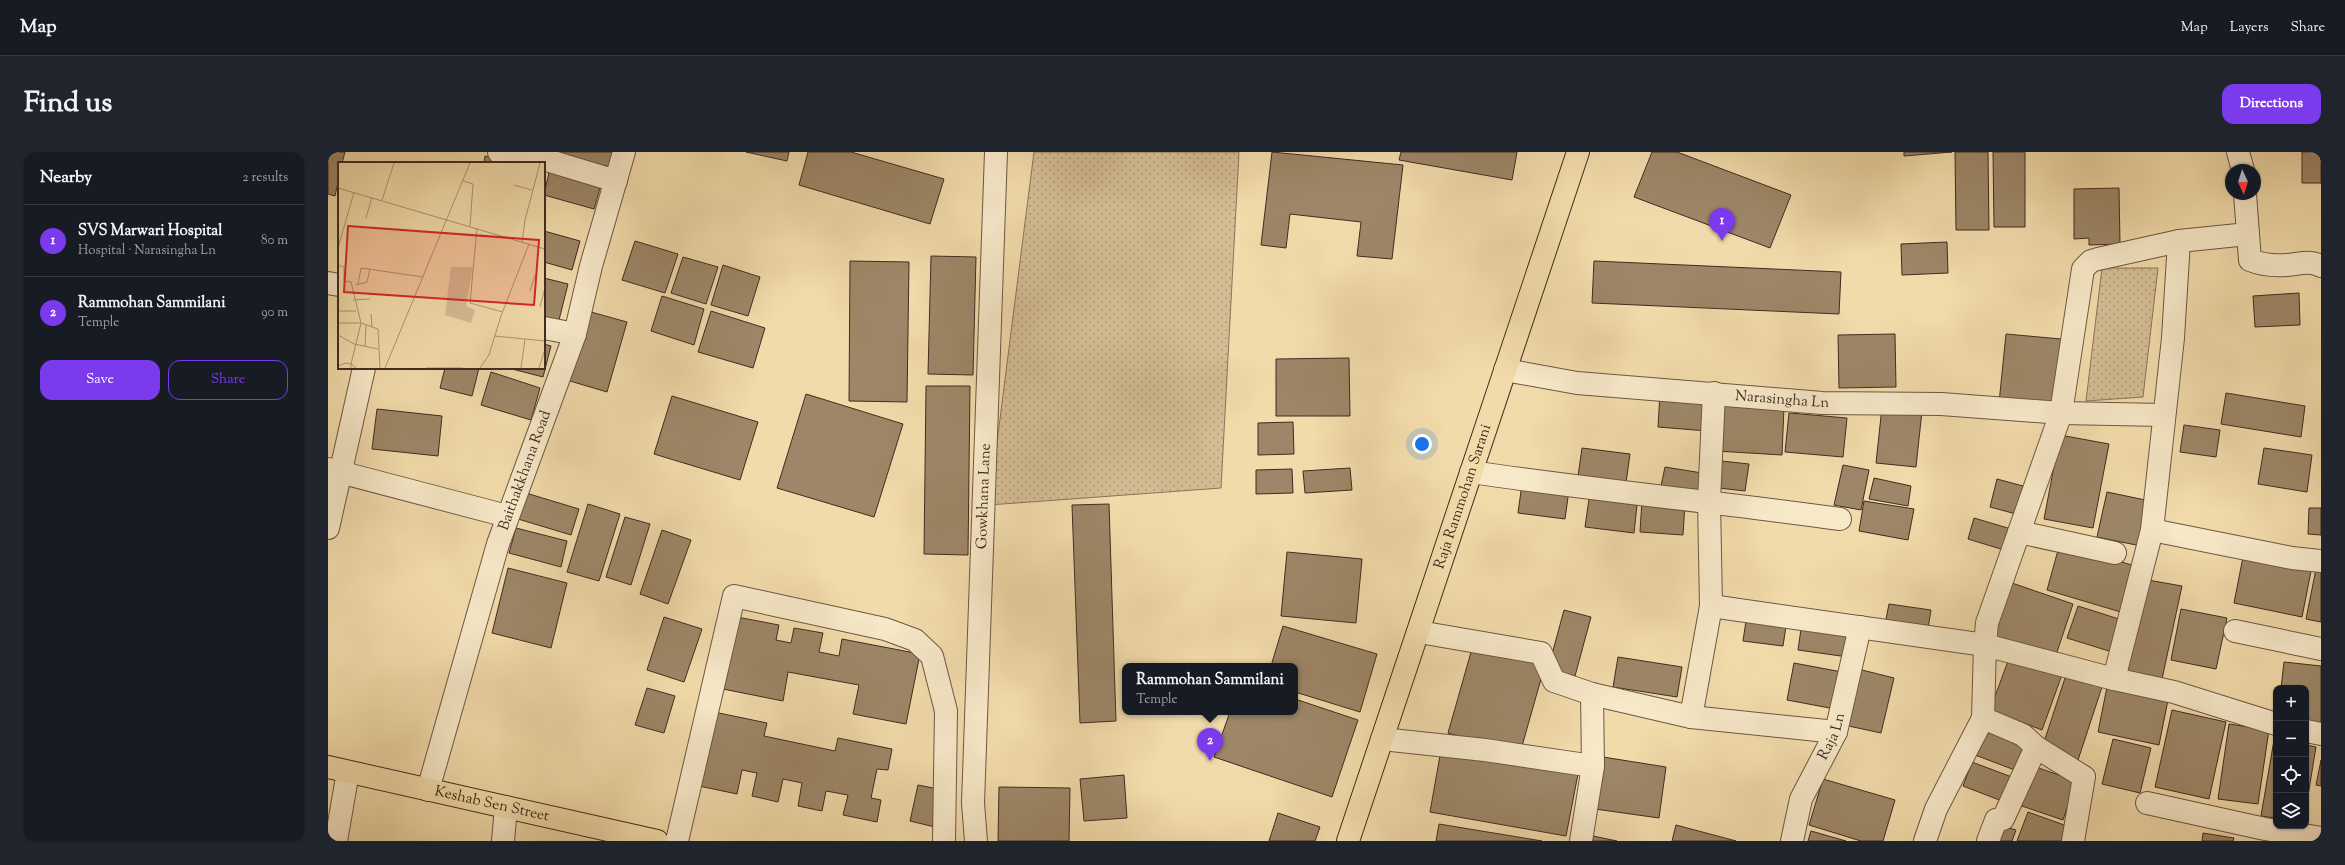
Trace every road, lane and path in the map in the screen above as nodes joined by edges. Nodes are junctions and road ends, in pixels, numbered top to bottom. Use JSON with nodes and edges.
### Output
{"nodes":[{"id":1,"x":499,"y":152,"type":"edge"},
{"id":2,"x":624,"y":152,"type":"edge"},
{"id":3,"x":996,"y":152,"type":"edge"},
{"id":4,"x":1578,"y":152,"type":"edge"},
{"id":5,"x":2238,"y":152,"type":"edge"},
{"id":6,"x":544,"y":156,"type":"edge"},
{"id":7,"x":2241,"y":164,"type":"edge"},
{"id":8,"x":616,"y":181,"type":"junction"},
{"id":9,"x":2245,"y":200,"type":"edge"},
{"id":10,"x":2248,"y":234,"type":"junction"},
{"id":11,"x":2179,"y":241,"type":"junction"},
{"id":12,"x":2321,"y":266,"type":"edge"},
{"id":13,"x":328,"y":283,"type":"edge"},
{"id":14,"x":338,"y":286,"type":"edge"},
{"id":15,"x":545,"y":328,"type":"edge"},
{"id":16,"x":576,"y":334,"type":"junction"},
{"id":17,"x":364,"y":369,"type":"edge"},
{"id":18,"x":1505,"y":370,"type":"junction"},
{"id":19,"x":1714,"y":393,"type":"junction"},
{"id":20,"x":2061,"y":413,"type":"junction"},
{"id":21,"x":2163,"y":415,"type":"junction"},
{"id":22,"x":334,"y":470,"type":"edge"},
{"id":23,"x":1471,"y":472,"type":"junction"},
{"id":24,"x":1709,"y":501,"type":"junction"},
{"id":25,"x":507,"y":516,"type":"junction"},
{"id":26,"x":1840,"y":519,"type":"dead end"},
{"id":27,"x":328,"y":528,"type":"edge"},
{"id":28,"x":2152,"y":530,"type":"junction"},
{"id":29,"x":2019,"y":532,"type":"junction"},
{"id":30,"x":2115,"y":553,"type":"dead end"},
{"id":31,"x":2321,"y":561,"type":"edge"},
{"id":32,"x":1711,"y":606,"type":"junction"},
{"id":33,"x":1860,"y":627,"type":"junction"},
{"id":34,"x":2235,"y":631,"type":"dead end"},
{"id":35,"x":1419,"y":632,"type":"junction"},
{"id":36,"x":1986,"y":645,"type":"junction"},
{"id":37,"x":2321,"y":649,"type":"edge"},
{"id":38,"x":2114,"y":680,"type":"junction"},
{"id":39,"x":1592,"y":694,"type":"junction"},
{"id":40,"x":1691,"y":717,"type":"junction"},
{"id":41,"x":1983,"y":718,"type":"junction"},
{"id":42,"x":2273,"y":723,"type":"edge"},
{"id":43,"x":1836,"y":732,"type":"junction"},
{"id":44,"x":2309,"y":732,"type":"edge"},
{"id":45,"x":2321,"y":734,"type":"edge"},
{"id":46,"x":1382,"y":739,"type":"junction"},
{"id":47,"x":2036,"y":747,"type":"junction"},
{"id":48,"x":1593,"y":766,"type":"junction"},
{"id":49,"x":338,"y":769,"type":"edge"},
{"id":50,"x":428,"y":790,"type":"junction"},
{"id":51,"x":2147,"y":802,"type":"dead end"},
{"id":52,"x":506,"y":807,"type":"junction"},
{"id":53,"x":2321,"y":838,"type":"edge"},
{"id":54,"x":336,"y":841,"type":"edge"},
{"id":55,"x":502,"y":841,"type":"edge"},
{"id":56,"x":657,"y":841,"type":"edge"},
{"id":57,"x":677,"y":841,"type":"edge"},
{"id":58,"x":944,"y":841,"type":"edge"},
{"id":59,"x":976,"y":841,"type":"edge"},
{"id":60,"x":1348,"y":841,"type":"edge"},
{"id":61,"x":1581,"y":841,"type":"edge"},
{"id":62,"x":1792,"y":841,"type":"edge"},
{"id":63,"x":1925,"y":841,"type":"edge"},
{"id":64,"x":1988,"y":841,"type":"edge"},
{"id":65,"x":2073,"y":841,"type":"edge"}],
"edges":[{"from":1,"to":6,"type":"street"},
{"from":2,"to":8,"type":"street","name":"Baithakkhana Road"},
{"from":3,"to":59,"type":"street","name":"Gowkhana Lane"},
{"from":4,"to":18,"type":"main road","name":"Raja Rammohan Sarani"},
{"from":5,"to":7,"type":"street"},
{"from":6,"to":8,"type":"street"},
{"from":8,"to":16,"type":"street","name":"Baithakkhana Road"},
{"from":9,"to":10,"type":"street"},
{"from":10,"to":11,"type":"street"},
{"from":10,"to":12,"type":"street"},
{"from":11,"to":20,"type":"street"},
{"from":11,"to":21,"type":"street"},
{"from":13,"to":14,"type":"street"},
{"from":15,"to":16,"type":"street"},
{"from":16,"to":25,"type":"street","name":"Baithakkhana Road"},
{"from":17,"to":22,"type":"street"},
{"from":18,"to":19,"type":"street","name":"Narasingha Ln"},
{"from":18,"to":23,"type":"main road","name":"Raja Rammohan Sarani"},
{"from":19,"to":20,"type":"street","name":"Narasingha Ln"},
{"from":19,"to":24,"type":"street"},
{"from":20,"to":21,"type":"street","name":"Narasingha Ln"},
{"from":20,"to":29,"type":"street"},
{"from":21,"to":28,"type":"street"},
{"from":22,"to":25,"type":"street"},
{"from":22,"to":27,"type":"street"},
{"from":23,"to":24,"type":"street"},
{"from":23,"to":35,"type":"main road","name":"Raja Rammohan Sarani"},
{"from":24,"to":26,"type":"street"},
{"from":24,"to":32,"type":"street"},
{"from":25,"to":50,"type":"street","name":"Baithakkhana Road"},
{"from":28,"to":31,"type":"street"},
{"from":28,"to":38,"type":"street"},
{"from":29,"to":30,"type":"street"},
{"from":29,"to":36,"type":"street"},
{"from":32,"to":33,"type":"street"},
{"from":32,"to":40,"type":"street"},
{"from":33,"to":36,"type":"street"},
{"from":33,"to":43,"type":"street","name":"Raja Ln"},
{"from":34,"to":37,"type":"street"},
{"from":35,"to":39,"type":"street"},
{"from":35,"to":46,"type":"main road","name":"Raja Rammohan Sarani"},
{"from":36,"to":38,"type":"street"},
{"from":36,"to":41,"type":"street"},
{"from":38,"to":42,"type":"street"},
{"from":39,"to":40,"type":"street"},
{"from":39,"to":48,"type":"street"},
{"from":40,"to":43,"type":"street"},
{"from":41,"to":47,"type":"street"},
{"from":41,"to":63,"type":"street"},
{"from":43,"to":62,"type":"street","name":"Raja Ln"},
{"from":44,"to":45,"type":"street"},
{"from":46,"to":48,"type":"street"},
{"from":46,"to":60,"type":"main road","name":"Raja Rammohan Sarani"},
{"from":47,"to":64,"type":"street"},
{"from":47,"to":65,"type":"street"},
{"from":48,"to":61,"type":"street"},
{"from":49,"to":50,"type":"main road","name":"Keshab Sen Street"},
{"from":49,"to":54,"type":"street"},
{"from":50,"to":52,"type":"main road","name":"Keshab Sen Street"},
{"from":51,"to":53,"type":"street"},
{"from":52,"to":55,"type":"street"},
{"from":52,"to":56,"type":"main road","name":"Keshab Sen Street"},
{"from":57,"to":58,"type":"street"}]}
